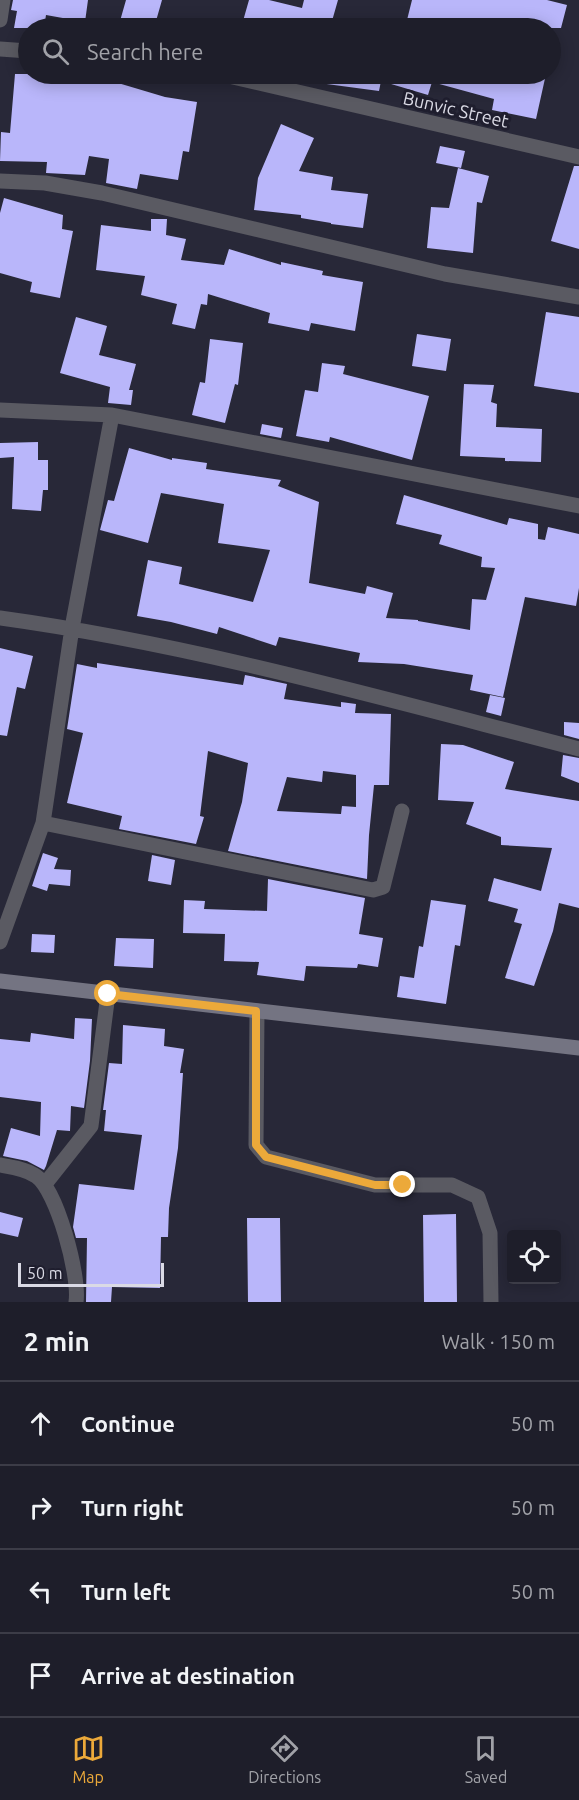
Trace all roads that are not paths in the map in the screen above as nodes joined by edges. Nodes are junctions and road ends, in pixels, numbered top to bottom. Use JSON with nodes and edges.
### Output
{"nodes":[{"id":1,"x":3,"y":0,"type":"edge"},
{"id":2,"x":0,"y":20,"type":"edge"},
{"id":3,"x":0,"y":49,"type":"edge"},
{"id":4,"x":18,"y":50,"type":"edge"},
{"id":5,"x":263,"y":84,"type":"edge"},
{"id":6,"x":579,"y":157,"type":"edge"},
{"id":7,"x":0,"y":181,"type":"edge"},
{"id":8,"x":579,"y":297,"type":"edge"},
{"id":9,"x":0,"y":410,"type":"edge"},
{"id":10,"x":112,"y":415,"type":"junction"},
{"id":11,"x":579,"y":506,"type":"edge"},
{"id":12,"x":0,"y":618,"type":"edge"},
{"id":13,"x":72,"y":628,"type":"junction"},
{"id":14,"x":579,"y":749,"type":"edge"},
{"id":15,"x":402,"y":811,"type":"dead end"},
{"id":16,"x":43,"y":823,"type":"junction"},
{"id":17,"x":0,"y":942,"type":"edge"},
{"id":18,"x":0,"y":981,"type":"edge"},
{"id":19,"x":108,"y":994,"type":"junction"},
{"id":20,"x":256,"y":1011,"type":"junction"},
{"id":21,"x":579,"y":1048,"type":"edge"},
{"id":22,"x":0,"y":1165,"type":"edge"},
{"id":23,"x":45,"y":1184,"type":"junction"},
{"id":24,"x":76,"y":1302,"type":"edge"},
{"id":25,"x":491,"y":1302,"type":"edge"}],
"edges":[{"from":1,"to":2,"type":"street"},
{"from":3,"to":4,"type":"street"},
{"from":5,"to":6,"type":"street","name":"Bunvic Street"},
{"from":7,"to":8,"type":"street"},
{"from":9,"to":10,"type":"street"},
{"from":10,"to":11,"type":"street"},
{"from":10,"to":13,"type":"street"},
{"from":12,"to":13,"type":"street"},
{"from":13,"to":14,"type":"street"},
{"from":13,"to":16,"type":"street"},
{"from":15,"to":16,"type":"street"},
{"from":16,"to":17,"type":"street"},
{"from":18,"to":19,"type":"main road"},
{"from":19,"to":20,"type":"main road"},
{"from":19,"to":23,"type":"street"},
{"from":20,"to":21,"type":"main road"},
{"from":20,"to":25,"type":"street"},
{"from":22,"to":23,"type":"street"},
{"from":23,"to":24,"type":"street"}]}
